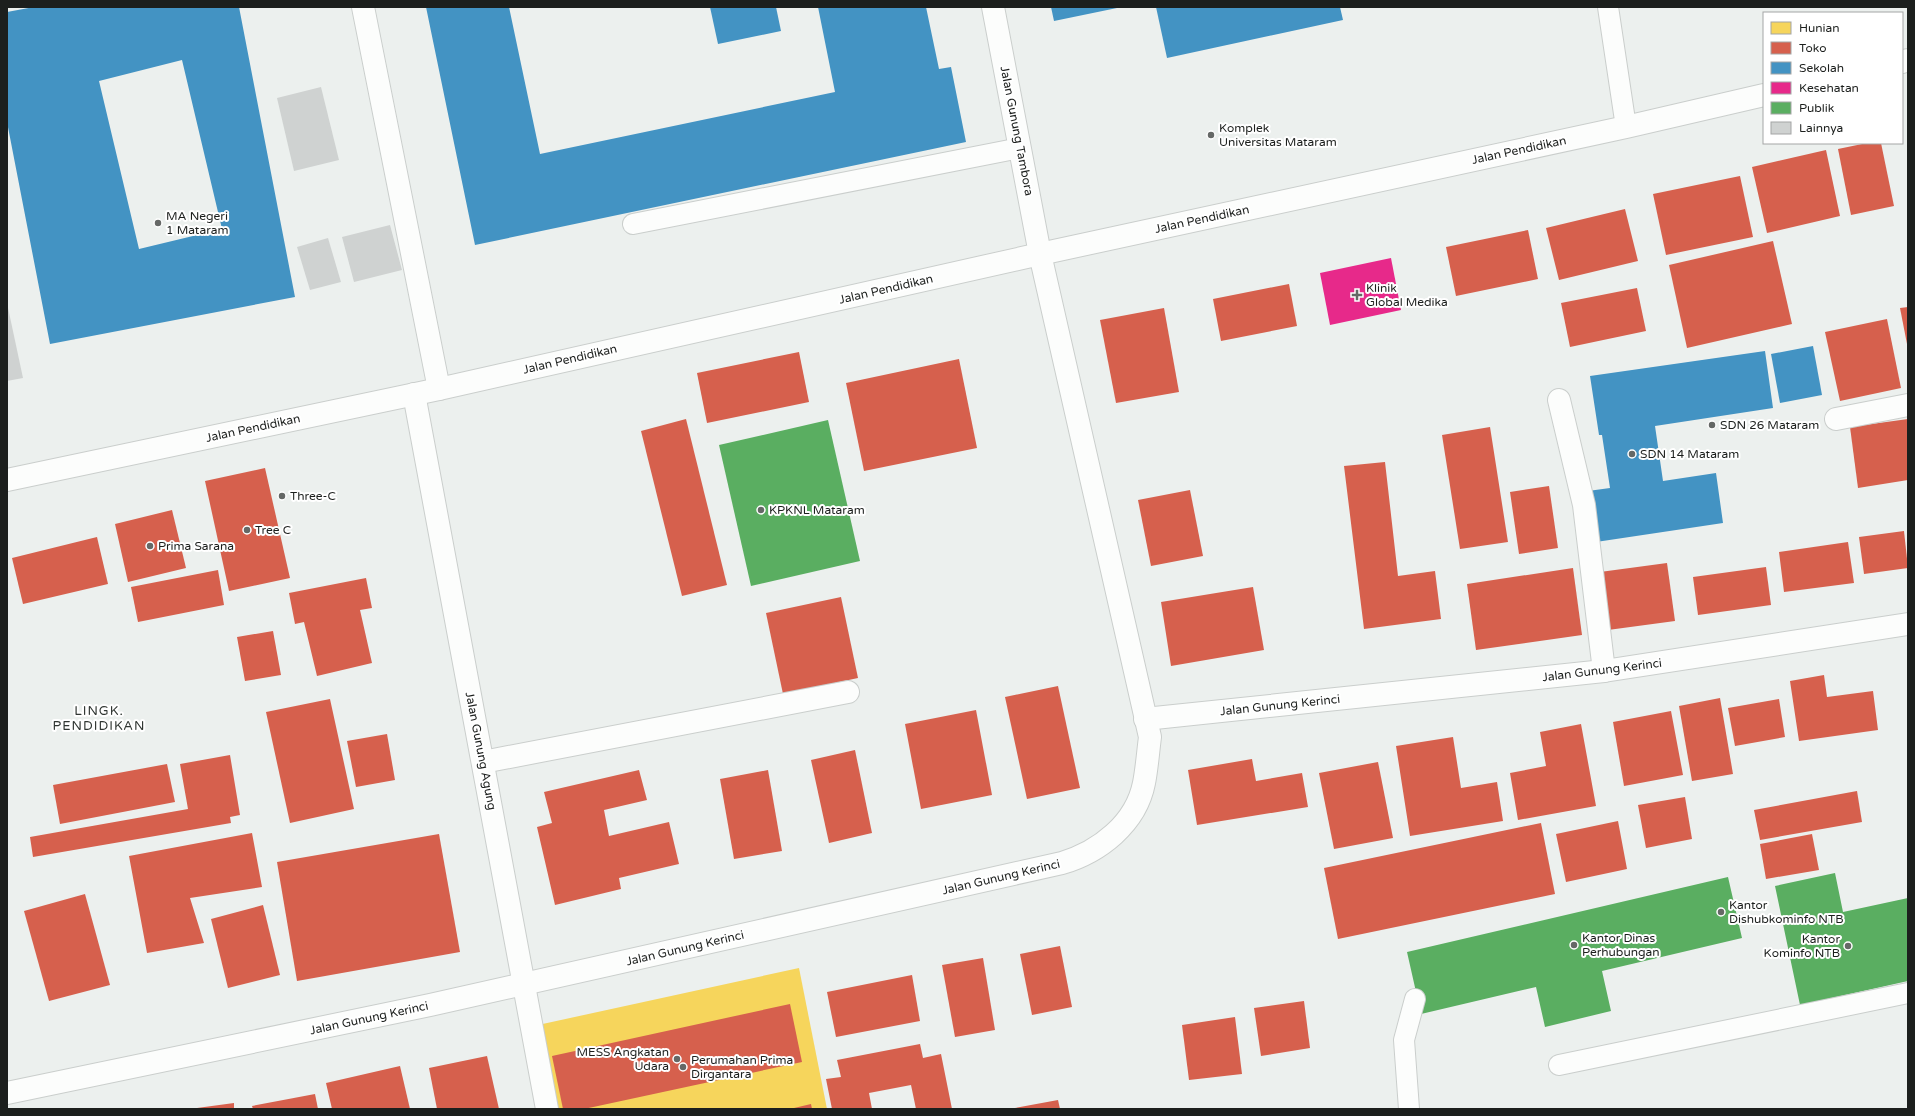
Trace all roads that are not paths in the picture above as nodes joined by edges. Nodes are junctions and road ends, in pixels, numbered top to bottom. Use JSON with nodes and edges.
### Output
{"nodes":[{"id":1,"x":363,"y":7,"type":"edge"},
{"id":2,"x":994,"y":7,"type":"edge"},
{"id":3,"x":1608,"y":7,"type":"edge"},
{"id":4,"x":1763,"y":94,"type":"edge"},
{"id":5,"x":1626,"y":127,"type":"junction"},
{"id":6,"x":1020,"y":148,"type":"junction"},
{"id":7,"x":633,"y":224,"type":"dead end"},
{"id":8,"x":1040,"y":254,"type":"junction"},
{"id":9,"x":439,"y":388,"type":"junction"},
{"id":10,"x":414,"y":394,"type":"junction"},
{"id":11,"x":1559,"y":400,"type":"dead end"},
{"id":12,"x":1908,"y":405,"type":"edge"},
{"id":13,"x":1836,"y":419,"type":"dead end"},
{"id":14,"x":7,"y":480,"type":"edge"},
{"id":15,"x":1908,"y":624,"type":"edge"},
{"id":16,"x":1604,"y":671,"type":"junction"},
{"id":17,"x":848,"y":692,"type":"dead end"},
{"id":18,"x":1145,"y":719,"type":"junction"},
{"id":19,"x":483,"y":762,"type":"junction"},
{"id":20,"x":524,"y":984,"type":"junction"},
{"id":21,"x":1908,"y":993,"type":"edge"},
{"id":22,"x":1415,"y":999,"type":"dead end"},
{"id":23,"x":1559,"y":1065,"type":"dead end"},
{"id":24,"x":7,"y":1093,"type":"edge"},
{"id":25,"x":547,"y":1109,"type":"edge"},
{"id":26,"x":1409,"y":1109,"type":"edge"}],
"edges":[{"from":1,"to":9,"type":"street"},
{"from":2,"to":6,"type":"street","name":"Jalan Gunung Tambora"},
{"from":3,"to":5,"type":"lane"},
{"from":4,"to":5,"type":"street","name":"Jalan Pendidikan"},
{"from":5,"to":8,"type":"street","name":"Jalan Pendidikan"},
{"from":6,"to":7,"type":"lane"},
{"from":6,"to":8,"type":"street","name":"Jalan Gunung Tambora"},
{"from":8,"to":9,"type":"street","name":"Jalan Pendidikan"},
{"from":8,"to":18,"type":"street","name":"Jalan Gunung Tambora"},
{"from":9,"to":10,"type":"street","name":"Jalan Pendidikan"},
{"from":10,"to":14,"type":"street","name":"Jalan Pendidikan"},
{"from":10,"to":19,"type":"street","name":"Jalan Gunung Agung"},
{"from":11,"to":16,"type":"street"},
{"from":12,"to":13,"type":"street"},
{"from":15,"to":16,"type":"street","name":"Jalan Gunung Kerinci"},
{"from":16,"to":18,"type":"street","name":"Jalan Gunung Kerinci"},
{"from":17,"to":19,"type":"street"},
{"from":18,"to":20,"type":"street","name":"Jalan Gunung Kerinci"},
{"from":19,"to":20,"type":"street","name":"Jalan Gunung Agung"},
{"from":20,"to":24,"type":"street","name":"Jalan Gunung Kerinci"},
{"from":20,"to":25,"type":"street","name":"Jalan Gunung Agung"},
{"from":21,"to":23,"type":"lane"},
{"from":22,"to":26,"type":"lane"}]}
